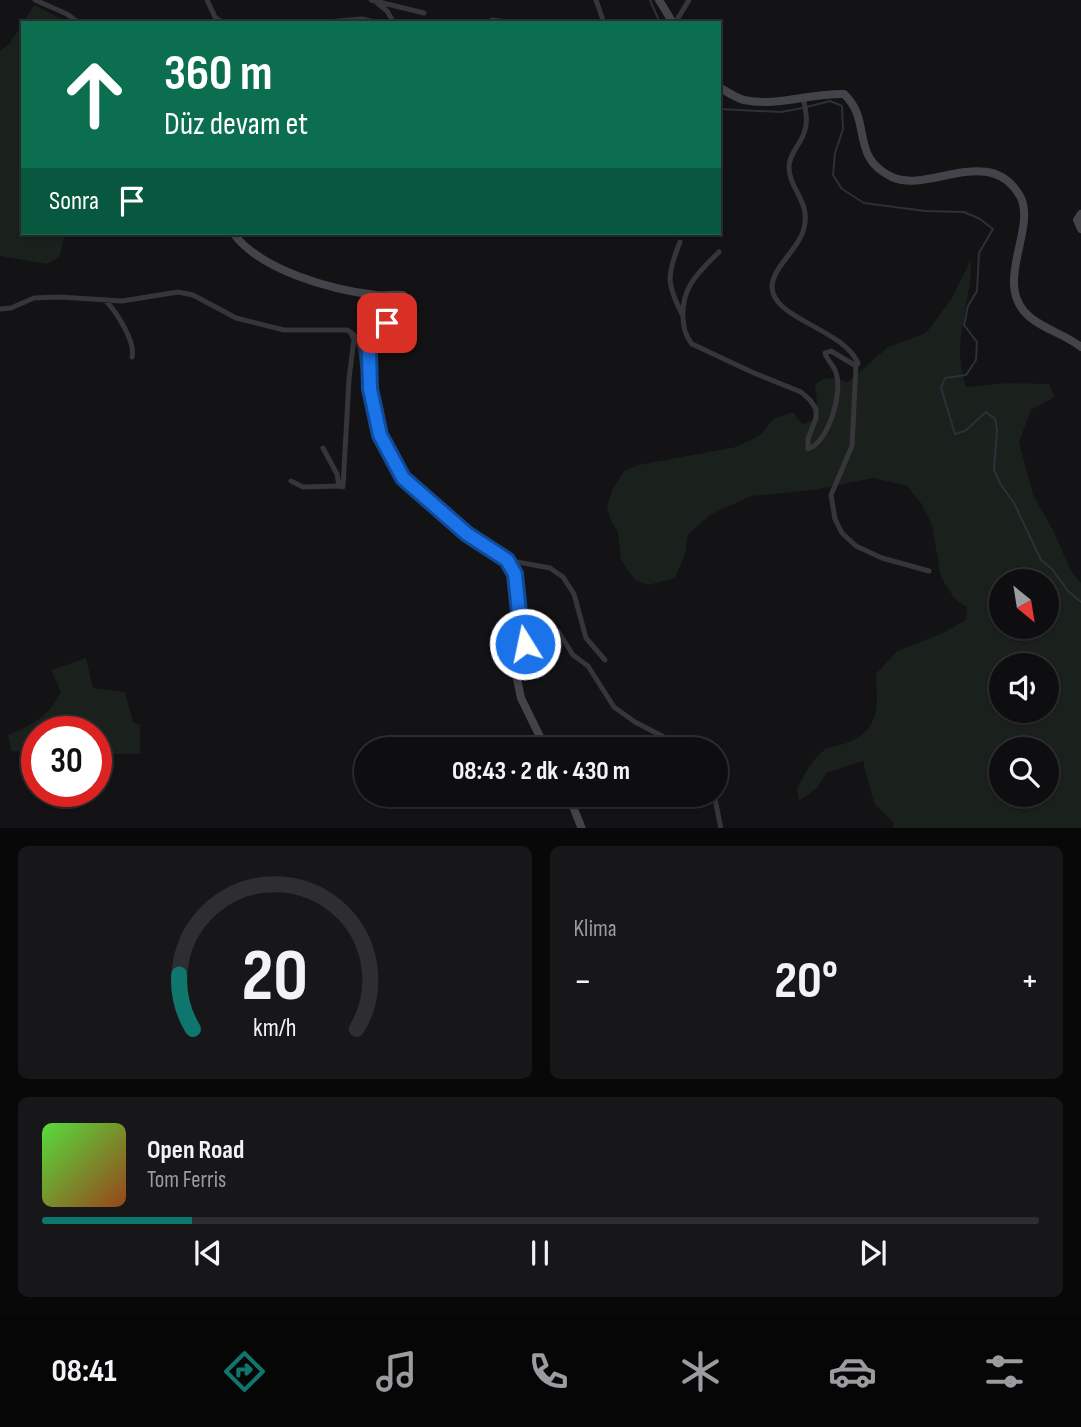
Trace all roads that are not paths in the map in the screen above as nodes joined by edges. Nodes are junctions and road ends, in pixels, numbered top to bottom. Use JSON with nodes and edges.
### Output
{"nodes":[{"id":1,"x":35,"y":0,"type":"edge"},
{"id":2,"x":207,"y":0,"type":"edge"},
{"id":3,"x":372,"y":0,"type":"edge"},
{"id":4,"x":596,"y":0,"type":"edge"},
{"id":5,"x":659,"y":0,"type":"edge"},
{"id":6,"x":689,"y":0,"type":"edge"},
{"id":7,"x":424,"y":13,"type":"dead end"},
{"id":8,"x":492,"y":20,"type":"dead end"},
{"id":9,"x":76,"y":21,"type":"edge"},
{"id":10,"x":220,"y":21,"type":"edge"},
{"id":11,"x":338,"y":21,"type":"edge"},
{"id":12,"x":370,"y":21,"type":"edge"},
{"id":13,"x":393,"y":21,"type":"edge"},
{"id":14,"x":500,"y":21,"type":"edge"},
{"id":15,"x":603,"y":21,"type":"edge"},
{"id":16,"x":673,"y":21,"type":"edge"},
{"id":17,"x":675,"y":21,"type":"edge"},
{"id":18,"x":721,"y":88,"type":"edge"},
{"id":19,"x":803,"y":100,"type":"junction"},
{"id":20,"x":1081,"y":214,"type":"edge"},
{"id":21,"x":1081,"y":229,"type":"edge"},
{"id":22,"x":235,"y":235,"type":"edge"},
{"id":23,"x":680,"y":242,"type":"dead end"},
{"id":24,"x":719,"y":252,"type":"dead end"},
{"id":25,"x":105,"y":300,"type":"junction"},
{"id":26,"x":0,"y":309,"type":"edge"},
{"id":27,"x":683,"y":317,"type":"junction"},
{"id":28,"x":350,"y":331,"type":"junction"},
{"id":29,"x":1081,"y":347,"type":"edge"},
{"id":30,"x":132,"y":357,"type":"dead end"},
{"id":31,"x":856,"y":366,"type":"junction"},
{"id":32,"x":369,"y":382,"type":"junction"},
{"id":33,"x":323,"y":448,"type":"dead end"},
{"id":34,"x":291,"y":481,"type":"dead end"},
{"id":35,"x":339,"y":486,"type":"junction"},
{"id":36,"x":507,"y":560,"type":"junction"},
{"id":37,"x":929,"y":571,"type":"dead end"},
{"id":38,"x":521,"y":632,"type":"junction"},
{"id":39,"x":605,"y":660,"type":"dead end"},
{"id":40,"x":540,"y":737,"type":"edge"},
{"id":41,"x":664,"y":737,"type":"edge"},
{"id":42,"x":573,"y":807,"type":"edge"},
{"id":43,"x":717,"y":807,"type":"edge"},
{"id":44,"x":582,"y":828,"type":"edge"},
{"id":45,"x":721,"y":828,"type":"edge"}],
"edges":[{"from":1,"to":9,"type":"street"},
{"from":2,"to":10,"type":"street"},
{"from":3,"to":7,"type":"street"},
{"from":3,"to":13,"type":"street"},
{"from":4,"to":15,"type":"street"},
{"from":5,"to":16,"type":"street"},
{"from":6,"to":17,"type":"street"},
{"from":8,"to":14,"type":"street"},
{"from":11,"to":12,"type":"street"},
{"from":18,"to":19,"type":"street"},
{"from":19,"to":29,"type":"street"},
{"from":19,"to":31,"type":"street"},
{"from":20,"to":21,"type":"street"},
{"from":22,"to":32,"type":"street"},
{"from":23,"to":27,"type":"street"},
{"from":24,"to":27,"type":"street"},
{"from":25,"to":26,"type":"street"},
{"from":25,"to":28,"type":"street"},
{"from":25,"to":30,"type":"street"},
{"from":27,"to":31,"type":"street"},
{"from":28,"to":32,"type":"street"},
{"from":28,"to":35,"type":"street"},
{"from":31,"to":37,"type":"street"},
{"from":32,"to":36,"type":"street"},
{"from":33,"to":35,"type":"street"},
{"from":34,"to":35,"type":"street"},
{"from":36,"to":38,"type":"street"},
{"from":36,"to":39,"type":"street"},
{"from":38,"to":40,"type":"street"},
{"from":38,"to":41,"type":"street"},
{"from":42,"to":44,"type":"street"},
{"from":43,"to":45,"type":"street"}]}
